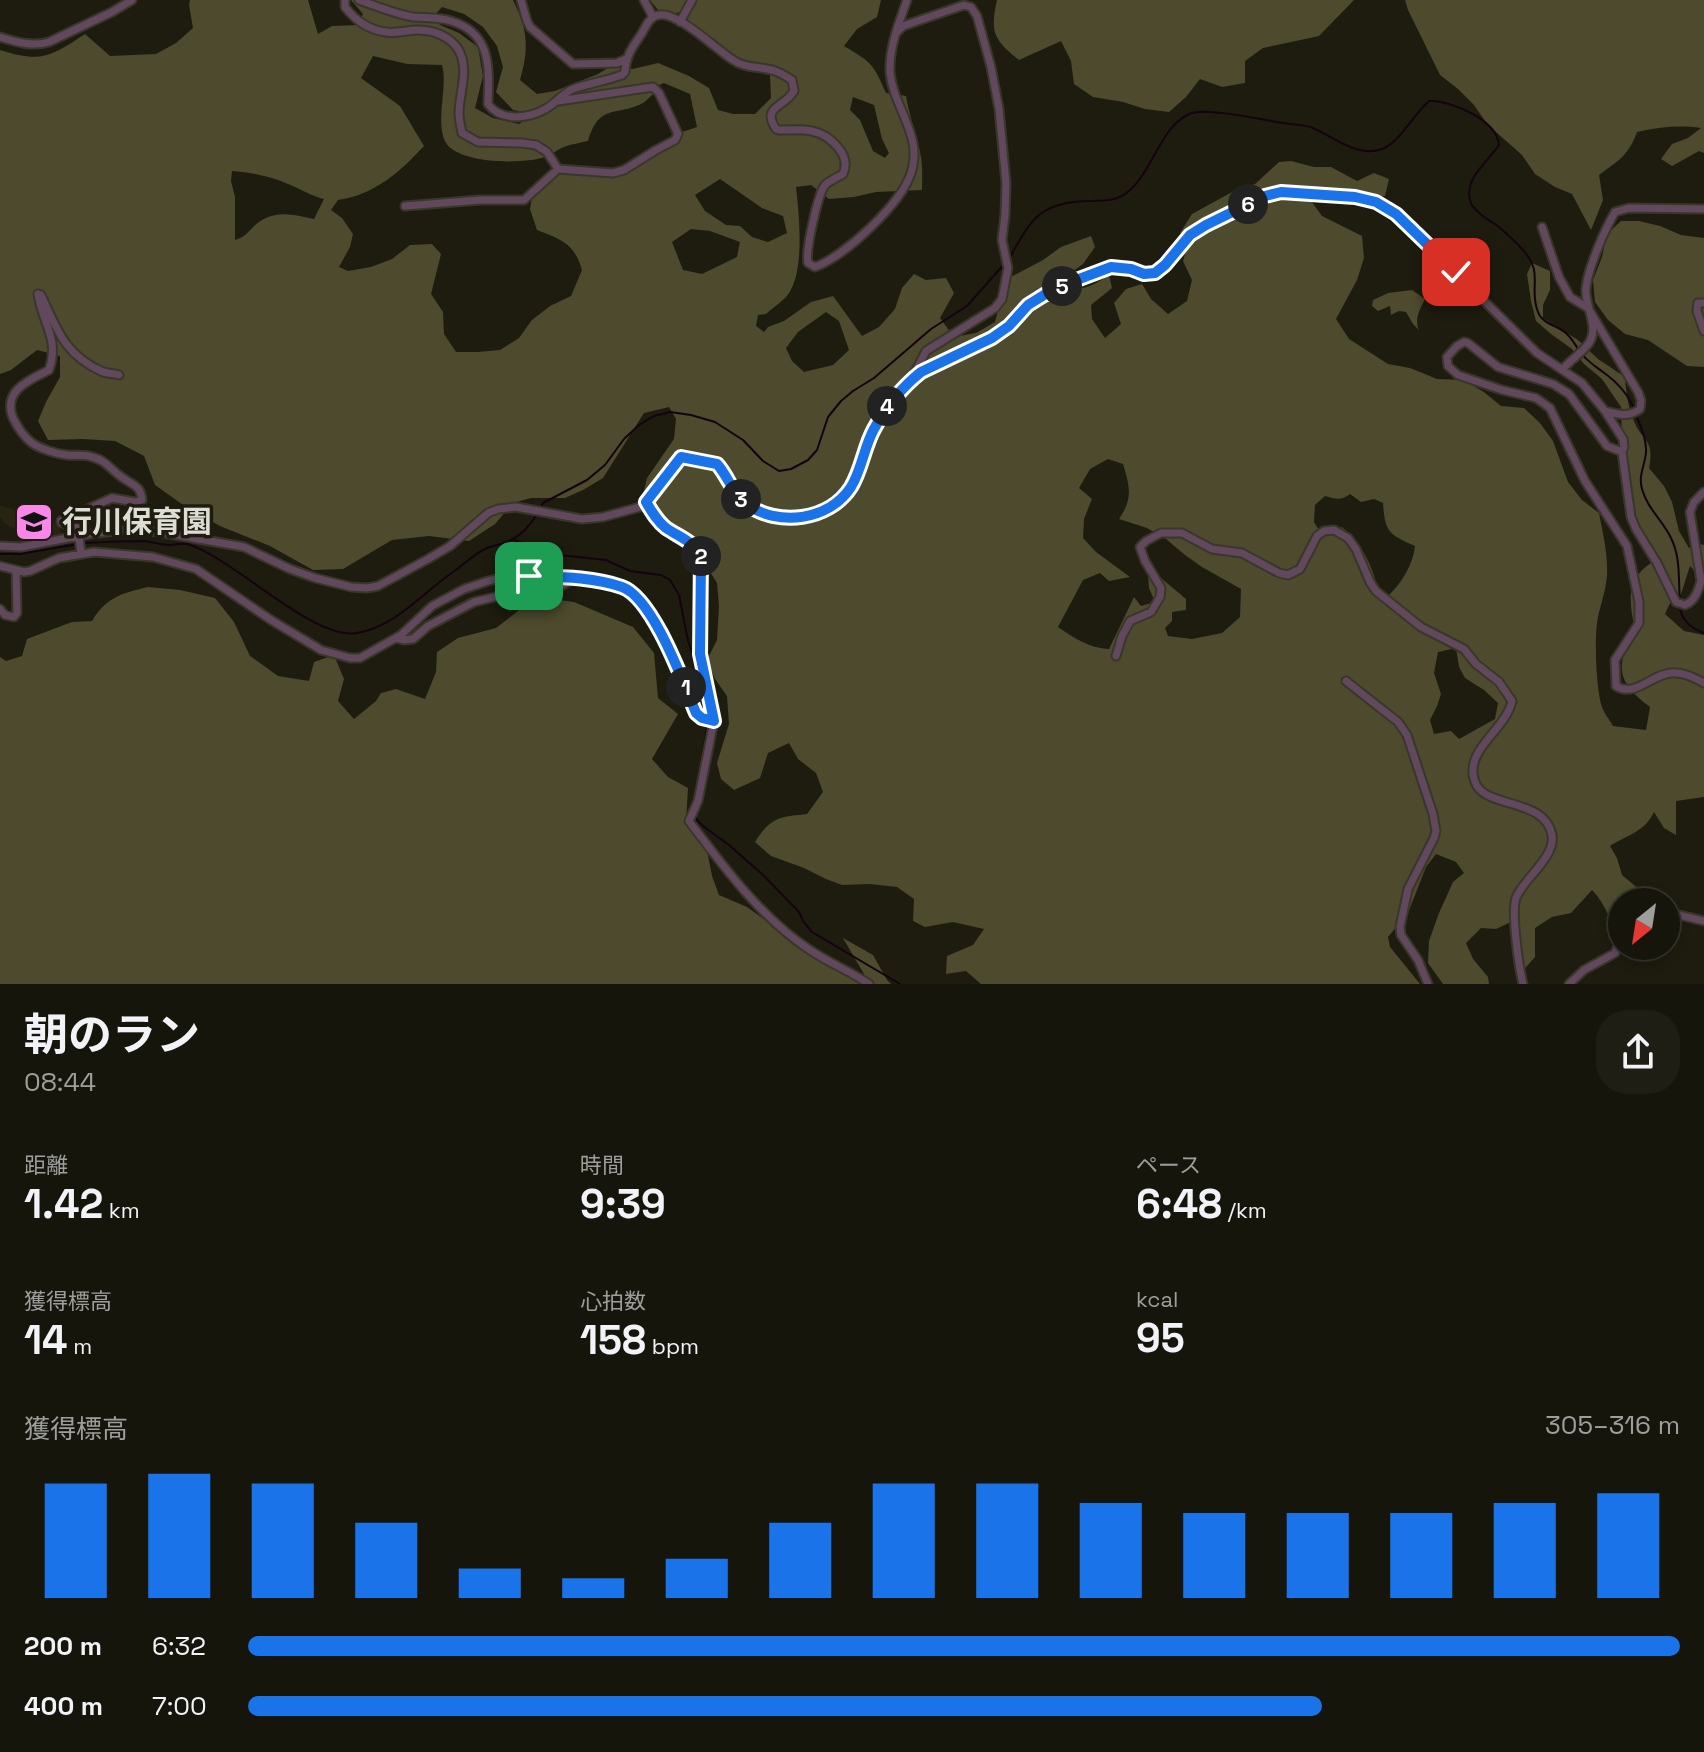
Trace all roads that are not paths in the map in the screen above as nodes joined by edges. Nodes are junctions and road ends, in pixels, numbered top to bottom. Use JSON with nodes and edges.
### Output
{"nodes":[{"id":1,"x":132,"y":0,"type":"edge"},
{"id":2,"x":345,"y":0,"type":"edge"},
{"id":3,"x":359,"y":0,"type":"edge"},
{"id":4,"x":521,"y":0,"type":"edge"},
{"id":5,"x":644,"y":0,"type":"edge"},
{"id":6,"x":692,"y":0,"type":"edge"},
{"id":7,"x":907,"y":0,"type":"edge"},
{"id":8,"x":653,"y":17,"type":"junction"},
{"id":9,"x":680,"y":22,"type":"junction"},
{"id":10,"x":896,"y":34,"type":"junction"},
{"id":11,"x":0,"y":37,"type":"edge"},
{"id":12,"x":626,"y":59,"type":"junction"},
{"id":13,"x":555,"y":101,"type":"junction"},
{"id":14,"x":558,"y":169,"type":"junction"},
{"id":15,"x":405,"y":206,"type":"dead end"},
{"id":16,"x":1704,"y":209,"type":"edge"},
{"id":17,"x":1542,"y":227,"type":"dead end"},
{"id":18,"x":1704,"y":303,"type":"edge"},
{"id":19,"x":1588,"y":308,"type":"junction"},
{"id":20,"x":1704,"y":331,"type":"edge"},
{"id":21,"x":1564,"y":367,"type":"junction"},
{"id":22,"x":119,"y":375,"type":"dead end"},
{"id":23,"x":912,"y":380,"type":"junction"},
{"id":24,"x":1605,"y":411,"type":"junction"},
{"id":25,"x":1622,"y":452,"type":"junction"},
{"id":26,"x":1702,"y":496,"type":"edge"},
{"id":27,"x":646,"y":502,"type":"junction"},
{"id":28,"x":79,"y":536,"type":"junction"},
{"id":29,"x":0,"y":546,"type":"edge"},
{"id":30,"x":81,"y":554,"type":"junction"},
{"id":31,"x":0,"y":566,"type":"edge"},
{"id":32,"x":16,"y":570,"type":"junction"},
{"id":33,"x":574,"y":578,"type":"junction"},
{"id":34,"x":0,"y":609,"type":"edge"},
{"id":35,"x":396,"y":638,"type":"junction"},
{"id":36,"x":1116,"y":656,"type":"dead end"},
{"id":37,"x":1346,"y":681,"type":"dead end"},
{"id":38,"x":1704,"y":683,"type":"edge"},
{"id":39,"x":714,"y":721,"type":"junction"},
{"id":40,"x":1680,"y":915,"type":"edge"},
{"id":41,"x":1704,"y":921,"type":"edge"},
{"id":42,"x":1608,"y":957,"type":"edge"},
{"id":43,"x":869,"y":984,"type":"edge"},
{"id":44,"x":1428,"y":984,"type":"edge"},
{"id":45,"x":1523,"y":984,"type":"edge"},
{"id":46,"x":1569,"y":984,"type":"edge"}],
"edges":[{"from":1,"to":11,"type":"street"},
{"from":2,"to":14,"type":"street"},
{"from":3,"to":13,"type":"street"},
{"from":4,"to":12,"type":"street"},
{"from":5,"to":8,"type":"street"},
{"from":6,"to":9,"type":"street"},
{"from":7,"to":10,"type":"street"},
{"from":8,"to":9,"type":"street"},
{"from":8,"to":12,"type":"street"},
{"from":9,"to":10,"type":"street"},
{"from":10,"to":23,"type":"street"},
{"from":12,"to":13,"type":"street"},
{"from":13,"to":14,"type":"street"},
{"from":14,"to":15,"type":"street"},
{"from":16,"to":19,"type":"street"},
{"from":17,"to":19,"type":"street"},
{"from":18,"to":20,"type":"street"},
{"from":19,"to":21,"type":"street"},
{"from":19,"to":24,"type":"street"},
{"from":21,"to":23,"type":"street"},
{"from":21,"to":24,"type":"street"},
{"from":22,"to":28,"type":"street"},
{"from":23,"to":27,"type":"street"},
{"from":24,"to":25,"type":"street"},
{"from":25,"to":26,"type":"street"},
{"from":25,"to":38,"type":"street"},
{"from":27,"to":28,"type":"street"},
{"from":27,"to":39,"type":"street"},
{"from":28,"to":29,"type":"street"},
{"from":28,"to":30,"type":"street"},
{"from":30,"to":32,"type":"street"},
{"from":30,"to":35,"type":"street"},
{"from":31,"to":32,"type":"street"},
{"from":32,"to":34,"type":"street"},
{"from":33,"to":35,"type":"street"},
{"from":33,"to":35,"type":"street"},
{"from":33,"to":39,"type":"street"},
{"from":36,"to":45,"type":"street"},
{"from":37,"to":44,"type":"street"},
{"from":39,"to":43,"type":"street"},
{"from":40,"to":41,"type":"street"},
{"from":42,"to":46,"type":"street"}]}
